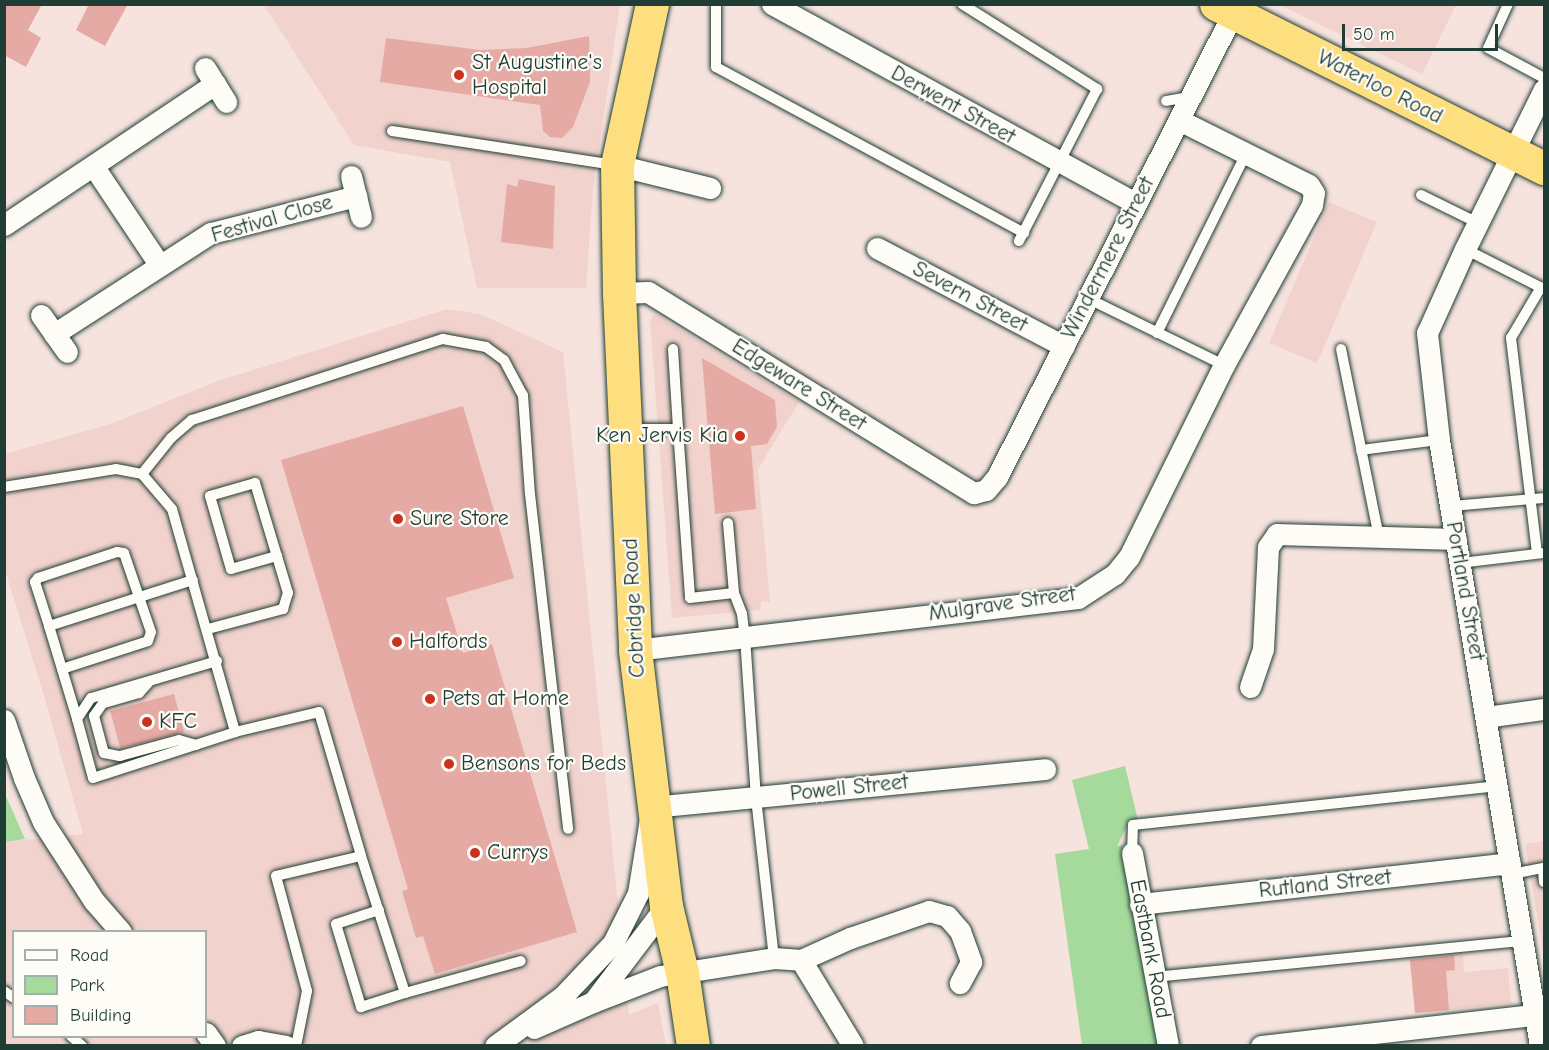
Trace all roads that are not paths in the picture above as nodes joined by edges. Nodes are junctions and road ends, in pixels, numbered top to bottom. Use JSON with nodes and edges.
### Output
{"nodes":[{"id":1,"x":652,"y":4,"type":"edge"},
{"id":2,"x":716,"y":4,"type":"edge"},
{"id":3,"x":771,"y":4,"type":"edge"},
{"id":4,"x":962,"y":4,"type":"edge"},
{"id":5,"x":1508,"y":4,"type":"edge"},
{"id":6,"x":1225,"y":8,"type":"edge"},
{"id":7,"x":1545,"y":78,"type":"edge"},
{"id":8,"x":1545,"y":89,"type":"edge"},
{"id":9,"x":1189,"y":97,"type":"junction"},
{"id":10,"x":1166,"y":101,"type":"dead end"},
{"id":11,"x":226,"y":102,"type":"dead end"},
{"id":12,"x":1179,"y":120,"type":"junction"},
{"id":13,"x":392,"y":131,"type":"dead end"},
{"id":14,"x":1513,"y":153,"type":"junction"},
{"id":15,"x":1246,"y":154,"type":"junction"},
{"id":16,"x":1060,"y":164,"type":"junction"},
{"id":17,"x":617,"y":165,"type":"junction"},
{"id":18,"x":94,"y":166,"type":"junction"},
{"id":19,"x":1545,"y":168,"type":"edge"},
{"id":20,"x":710,"y":188,"type":"dead end"},
{"id":21,"x":1421,"y":195,"type":"dead end"},
{"id":22,"x":1136,"y":203,"type":"junction"},
{"id":23,"x":361,"y":217,"type":"dead end"},
{"id":24,"x":1479,"y":223,"type":"junction"},
{"id":25,"x":4,"y":225,"type":"edge"},
{"id":26,"x":877,"y":248,"type":"dead end"},
{"id":27,"x":1465,"y":249,"type":"junction"},
{"id":28,"x":159,"y":264,"type":"junction"},
{"id":29,"x":1543,"y":288,"type":"edge"},
{"id":30,"x":620,"y":293,"type":"junction"},
{"id":31,"x":1089,"y":299,"type":"junction"},
{"id":32,"x":41,"y":315,"type":"dead end"},
{"id":33,"x":54,"y":333,"type":"junction"},
{"id":34,"x":1157,"y":333,"type":"junction"},
{"id":35,"x":1064,"y":346,"type":"junction"},
{"id":36,"x":673,"y":349,"type":"dead end"},
{"id":37,"x":1341,"y":349,"type":"dead end"},
{"id":38,"x":67,"y":352,"type":"dead end"},
{"id":39,"x":1224,"y":365,"type":"junction"},
{"id":40,"x":626,"y":429,"type":"junction"},
{"id":41,"x":678,"y":429,"type":"junction"},
{"id":42,"x":1439,"y":440,"type":"junction"},
{"id":43,"x":1361,"y":450,"type":"junction"},
{"id":44,"x":142,"y":474,"type":"junction"},
{"id":45,"x":4,"y":487,"type":"edge"},
{"id":46,"x":974,"y":493,"type":"joint"},
{"id":47,"x":1545,"y":498,"type":"edge"},
{"id":48,"x":1530,"y":499,"type":"junction"},
{"id":49,"x":1450,"y":506,"type":"junction"},
{"id":50,"x":728,"y":523,"type":"dead end"},
{"id":51,"x":1379,"y":537,"type":"junction"},
{"id":52,"x":1456,"y":539,"type":"junction"},
{"id":53,"x":1541,"y":553,"type":"edge"},
{"id":54,"x":277,"y":556,"type":"junction"},
{"id":55,"x":1460,"y":563,"type":"junction"},
{"id":56,"x":193,"y":580,"type":"junction"},
{"id":57,"x":734,"y":593,"type":"junction"},
{"id":58,"x":140,"y":597,"type":"junction"},
{"id":59,"x":48,"y":626,"type":"junction"},
{"id":60,"x":208,"y":629,"type":"junction"},
{"id":61,"x":745,"y":637,"type":"junction"},
{"id":62,"x":635,"y":650,"type":"junction"},
{"id":63,"x":217,"y":661,"type":"junction"},
{"id":64,"x":62,"y":669,"type":"junction"},
{"id":65,"x":149,"y":682,"type":"junction"},
{"id":66,"x":1250,"y":687,"type":"dead end"},
{"id":67,"x":1545,"y":709,"type":"edge"},
{"id":68,"x":1486,"y":717,"type":"junction"},
{"id":69,"x":77,"y":719,"type":"junction"},
{"id":70,"x":4,"y":720,"type":"edge"},
{"id":71,"x":235,"y":732,"type":"junction"},
{"id":72,"x":196,"y":745,"type":"junction"},
{"id":73,"x":1045,"y":769,"type":"dead end"},
{"id":74,"x":1498,"y":786,"type":"junction"},
{"id":75,"x":756,"y":798,"type":"junction"},
{"id":76,"x":652,"y":807,"type":"junction"},
{"id":77,"x":568,"y":829,"type":"dead end"},
{"id":78,"x":1132,"y":853,"type":"joint"},
{"id":79,"x":361,"y":856,"type":"junction"},
{"id":80,"x":1511,"y":868,"type":"junction"},
{"id":81,"x":1544,"y":868,"type":"edge"},
{"id":82,"x":1545,"y":882,"type":"edge"},
{"id":83,"x":1140,"y":904,"type":"junction"},
{"id":84,"x":666,"y":906,"type":"junction"},
{"id":85,"x":379,"y":910,"type":"junction"},
{"id":86,"x":119,"y":930,"type":"edge"},
{"id":87,"x":1523,"y":940,"type":"junction"},
{"id":88,"x":774,"y":958,"type":"junction"},
{"id":89,"x":801,"y":960,"type":"junction"},
{"id":90,"x":521,"y":961,"type":"dead end"},
{"id":91,"x":682,"y":972,"type":"junction"},
{"id":92,"x":1154,"y":977,"type":"junction"},
{"id":93,"x":960,"y":982,"type":"dead end"},
{"id":94,"x":405,"y":993,"type":"junction"},
{"id":95,"x":593,"y":1002,"type":"junction"},
{"id":96,"x":1540,"y":1015,"type":"edge"},
{"id":97,"x":242,"y":1046,"type":"edge"},
{"id":98,"x":286,"y":1046,"type":"edge"},
{"id":99,"x":296,"y":1046,"type":"edge"},
{"id":100,"x":495,"y":1046,"type":"edge"},
{"id":101,"x":693,"y":1046,"type":"edge"},
{"id":102,"x":853,"y":1046,"type":"edge"},
{"id":103,"x":1167,"y":1046,"type":"edge"},
{"id":104,"x":1261,"y":1046,"type":"edge"},
{"id":105,"x":1540,"y":1046,"type":"edge"}],
"edges":[{"from":1,"to":17,"type":"highway","name":"Cobridge Road"},
{"from":2,"to":16,"type":"lane"},
{"from":3,"to":16,"type":"street","name":"Derwent Street"},
{"from":4,"to":16,"type":"lane"},
{"from":5,"to":7,"type":"lane"},
{"from":6,"to":9,"type":"street","name":"Windermere Street"},
{"from":6,"to":14,"type":"highway","name":"Waterloo Road"},
{"from":8,"to":14,"type":"street","name":"Portland Street"},
{"from":9,"to":10,"type":"lane"},
{"from":9,"to":12,"type":"street","name":"Windermere Street"},
{"from":11,"to":18,"type":"street"},
{"from":12,"to":15,"type":"street"},
{"from":12,"to":22,"type":"street","name":"Windermere Street"},
{"from":13,"to":17,"type":"lane"},
{"from":14,"to":19,"type":"highway","name":"Waterloo Road"},
{"from":14,"to":24,"type":"street","name":"Portland Street"},
{"from":15,"to":34,"type":"lane"},
{"from":15,"to":39,"type":"street","name":"Mulgrave Street"},
{"from":16,"to":22,"type":"street","name":"Derwent Street"},
{"from":17,"to":20,"type":"street"},
{"from":17,"to":30,"type":"highway","name":"Cobridge Road"},
{"from":18,"to":25,"type":"street"},
{"from":18,"to":28,"type":"street"},
{"from":21,"to":24,"type":"lane"},
{"from":22,"to":31,"type":"street","name":"Windermere Street"},
{"from":23,"to":28,"type":"street","name":"Festival Close"},
{"from":24,"to":27,"type":"street","name":"Portland Street"},
{"from":26,"to":35,"type":"street","name":"Severn Street"},
{"from":27,"to":29,"type":"lane"},
{"from":27,"to":42,"type":"street","name":"Portland Street"},
{"from":28,"to":33,"type":"street","name":"Festival Close"},
{"from":29,"to":48,"type":"lane"},
{"from":30,"to":40,"type":"highway","name":"Cobridge Road"},
{"from":30,"to":46,"type":"street","name":"Edgeware Street"},
{"from":31,"to":34,"type":"lane"},
{"from":31,"to":35,"type":"street","name":"Windermere Street"},
{"from":32,"to":33,"type":"street"},
{"from":33,"to":38,"type":"street"},
{"from":34,"to":39,"type":"lane"},
{"from":35,"to":46,"type":"street","name":"Windermere Street"},
{"from":36,"to":41,"type":"lane"},
{"from":37,"to":43,"type":"lane"},
{"from":39,"to":61,"type":"street","name":"Mulgrave Street"},
{"from":40,"to":41,"type":"lane"},
{"from":40,"to":62,"type":"highway","name":"Cobridge Road"},
{"from":41,"to":57,"type":"lane"},
{"from":42,"to":43,"type":"lane"},
{"from":42,"to":49,"type":"street","name":"Portland Street"},
{"from":43,"to":51,"type":"lane"},
{"from":44,"to":45,"type":"lane"},
{"from":44,"to":56,"type":"lane"},
{"from":44,"to":77,"type":"lane"},
{"from":47,"to":48,"type":"lane"},
{"from":48,"to":49,"type":"lane"},
{"from":48,"to":53,"type":"lane"},
{"from":49,"to":52,"type":"street","name":"Portland Street"},
{"from":50,"to":57,"type":"lane"},
{"from":51,"to":52,"type":"street"},
{"from":51,"to":66,"type":"street"},
{"from":52,"to":55,"type":"street","name":"Portland Street"},
{"from":53,"to":55,"type":"lane"},
{"from":54,"to":54,"type":"lane"},
{"from":54,"to":60,"type":"lane"},
{"from":55,"to":68,"type":"street","name":"Portland Street"},
{"from":56,"to":58,"type":"lane"},
{"from":56,"to":60,"type":"lane"},
{"from":57,"to":61,"type":"lane"},
{"from":58,"to":59,"type":"lane"},
{"from":58,"to":59,"type":"lane"},
{"from":58,"to":64,"type":"lane"},
{"from":59,"to":64,"type":"lane"},
{"from":60,"to":63,"type":"lane"},
{"from":61,"to":62,"type":"street","name":"Mulgrave Street"},
{"from":61,"to":75,"type":"lane"},
{"from":62,"to":76,"type":"highway","name":"Cobridge Road"},
{"from":63,"to":65,"type":"lane"},
{"from":63,"to":71,"type":"lane"},
{"from":64,"to":69,"type":"lane"},
{"from":65,"to":69,"type":"lane"},
{"from":65,"to":72,"type":"lane"},
{"from":67,"to":68,"type":"street"},
{"from":68,"to":74,"type":"street","name":"Portland Street"},
{"from":69,"to":72,"type":"lane"},
{"from":70,"to":86,"type":"street"},
{"from":71,"to":72,"type":"lane"},
{"from":71,"to":79,"type":"lane"},
{"from":73,"to":75,"type":"street","name":"Powell Street"},
{"from":74,"to":78,"type":"lane"},
{"from":74,"to":80,"type":"street","name":"Portland Street"},
{"from":75,"to":76,"type":"street","name":"Powell Street"},
{"from":75,"to":88,"type":"lane"},
{"from":76,"to":84,"type":"highway","name":"Cobridge Road"},
{"from":76,"to":100,"type":"street"},
{"from":78,"to":83,"type":"street","name":"Eastbank Road"},
{"from":79,"to":85,"type":"lane"},
{"from":79,"to":99,"type":"lane"},
{"from":80,"to":81,"type":"lane"},
{"from":80,"to":83,"type":"street","name":"Rutland Street"},
{"from":80,"to":87,"type":"street","name":"Portland Street"},
{"from":81,"to":82,"type":"lane"},
{"from":83,"to":92,"type":"street","name":"Eastbank Road"},
{"from":84,"to":91,"type":"highway","name":"Cobridge Road"},
{"from":84,"to":95,"type":"street"},
{"from":85,"to":94,"type":"lane"},
{"from":85,"to":94,"type":"lane"},
{"from":87,"to":92,"type":"lane"},
{"from":87,"to":96,"type":"street","name":"Portland Street"},
{"from":88,"to":89,"type":"street"},
{"from":88,"to":91,"type":"street"},
{"from":89,"to":93,"type":"street"},
{"from":89,"to":102,"type":"street"},
{"from":90,"to":94,"type":"lane"},
{"from":91,"to":95,"type":"street"},
{"from":91,"to":101,"type":"highway","name":"Cobridge Road"},
{"from":92,"to":103,"type":"street","name":"Eastbank Road"},
{"from":95,"to":100,"type":"street"},
{"from":96,"to":104,"type":"street"},
{"from":96,"to":105,"type":"street","name":"Portland Street"},
{"from":97,"to":98,"type":"street"}]}
